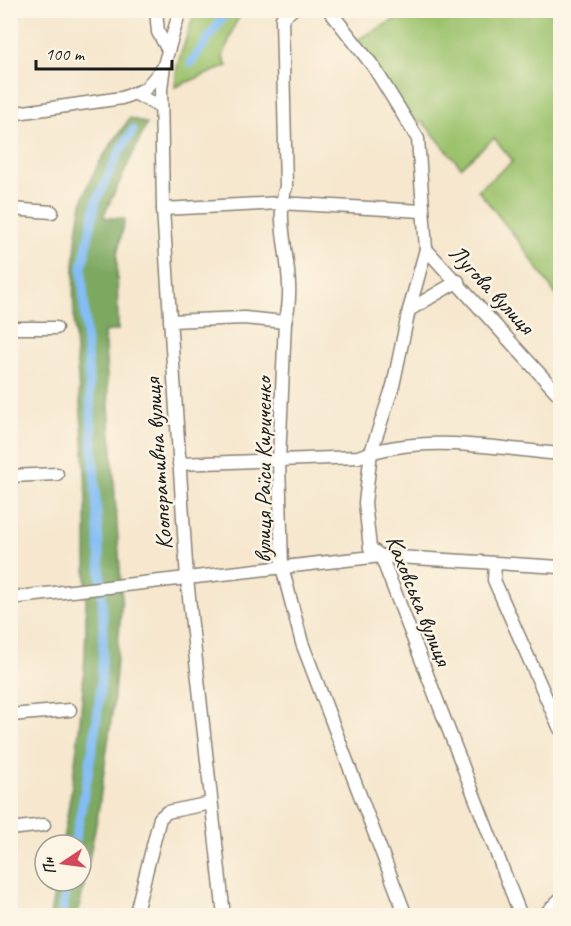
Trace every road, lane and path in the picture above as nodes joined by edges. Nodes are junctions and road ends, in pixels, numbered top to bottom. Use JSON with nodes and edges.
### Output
{"nodes":[{"id":1,"x":156,"y":10,"type":"edge"},
{"id":2,"x":180,"y":10,"type":"edge"},
{"id":3,"x":292,"y":10,"type":"edge"},
{"id":4,"x":329,"y":10,"type":"edge"},
{"id":5,"x":168,"y":50,"type":"junction"},
{"id":6,"x":164,"y":65,"type":"junction"},
{"id":7,"x":135,"y":94,"type":"junction"},
{"id":8,"x":160,"y":107,"type":"junction"},
{"id":9,"x":10,"y":114,"type":"edge"},
{"id":10,"x":280,"y":203,"type":"junction"},
{"id":11,"x":10,"y":209,"type":"edge"},
{"id":12,"x":163,"y":209,"type":"junction"},
{"id":13,"x":422,"y":211,"type":"junction"},
{"id":14,"x":52,"y":212,"type":"dead end"},
{"id":15,"x":426,"y":249,"type":"junction"},
{"id":16,"x":458,"y":281,"type":"junction"},
{"id":17,"x":408,"y":310,"type":"junction"},
{"id":18,"x":170,"y":321,"type":"junction"},
{"id":19,"x":285,"y":322,"type":"junction"},
{"id":20,"x":10,"y":328,"type":"edge"},
{"id":21,"x":56,"y":328,"type":"dead end"},
{"id":22,"x":561,"y":396,"type":"edge"},
{"id":23,"x":371,"y":452,"type":"junction"},
{"id":24,"x":561,"y":454,"type":"edge"},
{"id":25,"x":279,"y":460,"type":"junction"},
{"id":26,"x":179,"y":464,"type":"junction"},
{"id":27,"x":57,"y":474,"type":"dead end"},
{"id":28,"x":10,"y":476,"type":"edge"},
{"id":29,"x":381,"y":556,"type":"junction"},
{"id":30,"x":495,"y":564,"type":"junction"},
{"id":31,"x":282,"y":567,"type":"junction"},
{"id":32,"x":561,"y":567,"type":"edge"},
{"id":33,"x":187,"y":579,"type":"junction"},
{"id":34,"x":10,"y":598,"type":"edge"},
{"id":35,"x":70,"y":710,"type":"dead end"},
{"id":36,"x":10,"y":715,"type":"edge"},
{"id":37,"x":561,"y":729,"type":"edge"},
{"id":38,"x":211,"y":802,"type":"junction"},
{"id":39,"x":44,"y":825,"type":"dead end"},
{"id":40,"x":10,"y":829,"type":"edge"},
{"id":41,"x":561,"y":899,"type":"edge"},
{"id":42,"x":135,"y":915,"type":"edge"},
{"id":43,"x":224,"y":915,"type":"edge"},
{"id":44,"x":406,"y":915,"type":"edge"},
{"id":45,"x":521,"y":915,"type":"edge"},
{"id":46,"x":543,"y":915,"type":"edge"}],
"edges":[{"from":1,"to":5,"type":"street"},
{"from":2,"to":5,"type":"street","name":"Кооперативна вулиця"},
{"from":3,"to":10,"type":"street","name":"вулиця Раїси Кириченко"},
{"from":4,"to":13,"type":"street","name":"Лугова вулиця"},
{"from":5,"to":6,"type":"street","name":"Кооперативна вулиця"},
{"from":6,"to":7,"type":"street"},
{"from":6,"to":8,"type":"street","name":"Кооперативна вулиця"},
{"from":7,"to":8,"type":"street"},
{"from":7,"to":9,"type":"street"},
{"from":8,"to":12,"type":"street","name":"Кооперативна вулиця"},
{"from":10,"to":12,"type":"street"},
{"from":10,"to":13,"type":"street"},
{"from":10,"to":19,"type":"street","name":"вулиця Раїси Кириченко"},
{"from":11,"to":14,"type":"street"},
{"from":12,"to":18,"type":"street","name":"Кооперативна вулиця"},
{"from":13,"to":15,"type":"street","name":"Лугова вулиця"},
{"from":15,"to":16,"type":"street","name":"Лугова вулиця"},
{"from":15,"to":17,"type":"street","name":"Каховська вулиця"},
{"from":16,"to":17,"type":"street"},
{"from":16,"to":22,"type":"street","name":"Лугова вулиця"},
{"from":17,"to":23,"type":"street","name":"Каховська вулиця"},
{"from":18,"to":19,"type":"street"},
{"from":18,"to":26,"type":"street","name":"Кооперативна вулиця"},
{"from":19,"to":25,"type":"street","name":"вулиця Раїси Кириченко"},
{"from":20,"to":21,"type":"street"},
{"from":23,"to":24,"type":"street"},
{"from":23,"to":25,"type":"street"},
{"from":23,"to":29,"type":"street","name":"Каховська вулиця"},
{"from":25,"to":26,"type":"street"},
{"from":25,"to":31,"type":"street","name":"вулиця Раїси Кириченко"},
{"from":26,"to":33,"type":"street","name":"Кооперативна вулиця"},
{"from":27,"to":28,"type":"street"},
{"from":29,"to":30,"type":"street"},
{"from":29,"to":31,"type":"street"},
{"from":29,"to":45,"type":"street","name":"Каховська вулиця"},
{"from":30,"to":32,"type":"street"},
{"from":30,"to":37,"type":"street"},
{"from":31,"to":33,"type":"street"},
{"from":31,"to":44,"type":"street","name":"вулиця Раїси Кириченко"},
{"from":33,"to":34,"type":"street"},
{"from":33,"to":38,"type":"street","name":"Кооперативна вулиця"},
{"from":35,"to":36,"type":"street"},
{"from":38,"to":42,"type":"street"},
{"from":38,"to":43,"type":"street","name":"Кооперативна вулиця"},
{"from":39,"to":40,"type":"street"},
{"from":41,"to":46,"type":"street"}]}
